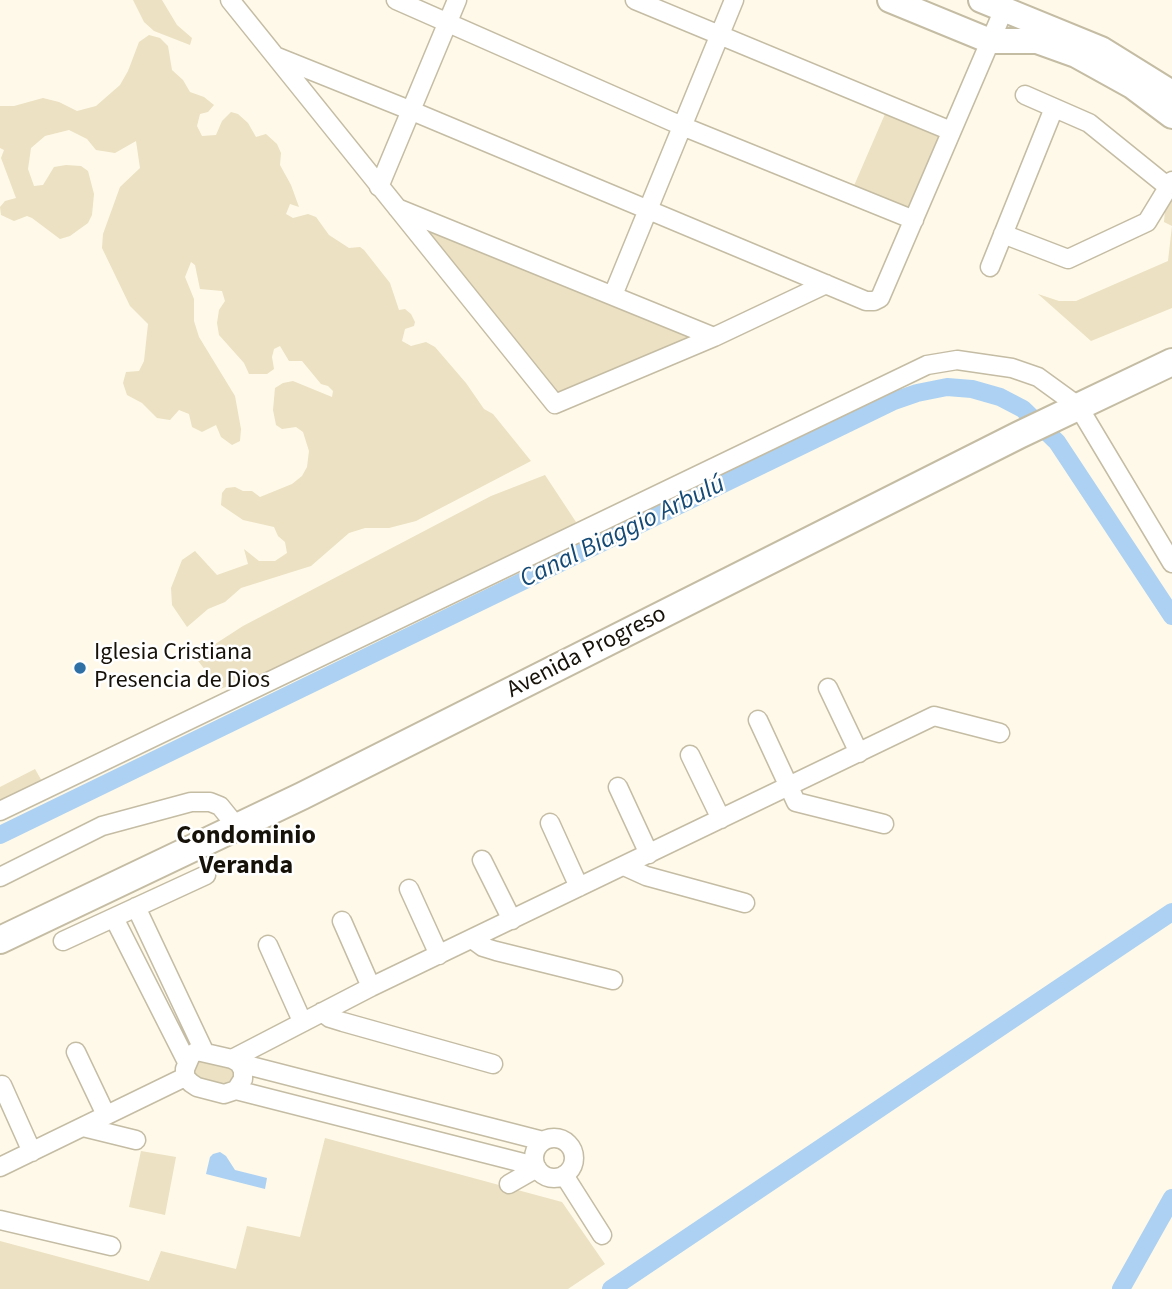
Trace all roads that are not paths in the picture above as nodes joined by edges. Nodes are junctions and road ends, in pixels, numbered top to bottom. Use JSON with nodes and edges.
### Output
{"nodes":[{"id":1,"x":230,"y":0,"type":"edge"},
{"id":2,"x":396,"y":0,"type":"edge"},
{"id":3,"x":457,"y":0,"type":"edge"},
{"id":4,"x":635,"y":0,"type":"edge"},
{"id":5,"x":734,"y":0,"type":"edge"},
{"id":6,"x":890,"y":0,"type":"edge"},
{"id":7,"x":993,"y":5,"type":"edge"},
{"id":8,"x":448,"y":22,"type":"junction"},
{"id":9,"x":719,"y":36,"type":"junction"},
{"id":10,"x":990,"y":41,"type":"junction"},
{"id":11,"x":1063,"y":41,"type":"junction"},
{"id":12,"x":275,"y":56,"type":"junction"},
{"id":13,"x":1172,"y":93,"type":"edge"},
{"id":14,"x":1024,"y":95,"type":"dead end"},
{"id":15,"x":1054,"y":108,"type":"junction"},
{"id":16,"x":412,"y":111,"type":"junction"},
{"id":17,"x":1172,"y":116,"type":"edge"},
{"id":18,"x":682,"y":127,"type":"junction"},
{"id":19,"x":951,"y":131,"type":"junction"},
{"id":20,"x":1169,"y":184,"type":"edge"},
{"id":21,"x":379,"y":187,"type":"junction"},
{"id":22,"x":397,"y":208,"type":"junction"},
{"id":23,"x":647,"y":210,"type":"junction"},
{"id":24,"x":914,"y":219,"type":"junction"},
{"id":25,"x":1003,"y":234,"type":"junction"},
{"id":26,"x":990,"y":267,"type":"dead end"},
{"id":27,"x":826,"y":284,"type":"junction"},
{"id":28,"x":613,"y":295,"type":"junction"},
{"id":29,"x":714,"y":337,"type":"junction"},
{"id":30,"x":1172,"y":362,"type":"edge"},
{"id":31,"x":1070,"y":410,"type":"junction"},
{"id":32,"x":1172,"y":563,"type":"edge"},
{"id":33,"x":828,"y":688,"type":"dead end"},
{"id":34,"x":758,"y":720,"type":"dead end"},
{"id":35,"x":1000,"y":733,"type":"dead end"},
{"id":36,"x":859,"y":752,"type":"junction"},
{"id":37,"x":690,"y":755,"type":"dead end"},
{"id":38,"x":618,"y":787,"type":"dead end"},
{"id":39,"x":787,"y":787,"type":"junction"},
{"id":40,"x":0,"y":811,"type":"edge"},
{"id":41,"x":721,"y":819,"type":"junction"},
{"id":42,"x":550,"y":823,"type":"dead end"},
{"id":43,"x":884,"y":824,"type":"dead end"},
{"id":44,"x":237,"y":827,"type":"junction"},
{"id":45,"x":649,"y":854,"type":"junction"},
{"id":46,"x":482,"y":860,"type":"dead end"},
{"id":47,"x":157,"y":866,"type":"junction"},
{"id":48,"x":624,"y":866,"type":"junction"},
{"id":49,"x":206,"y":875,"type":"dead end"},
{"id":50,"x":0,"y":877,"type":"edge"},
{"id":51,"x":579,"y":887,"type":"junction"},
{"id":52,"x":409,"y":889,"type":"dead end"},
{"id":53,"x":169,"y":892,"type":"junction"},
{"id":54,"x":745,"y":903,"type":"dead end"},
{"id":55,"x":136,"y":907,"type":"junction"},
{"id":56,"x":69,"y":908,"type":"junction"},
{"id":57,"x":114,"y":918,"type":"junction"},
{"id":58,"x":512,"y":920,"type":"junction"},
{"id":59,"x":342,"y":921,"type":"dead end"},
{"id":60,"x":81,"y":932,"type":"junction"},
{"id":61,"x":472,"y":939,"type":"junction"},
{"id":62,"x":0,"y":940,"type":"edge"},
{"id":63,"x":63,"y":940,"type":"dead end"},
{"id":64,"x":268,"y":945,"type":"dead end"},
{"id":65,"x":439,"y":955,"type":"junction"},
{"id":66,"x":613,"y":980,"type":"dead end"},
{"id":67,"x":372,"y":987,"type":"junction"},
{"id":68,"x":322,"y":1012,"type":"junction"},
{"id":69,"x":302,"y":1021,"type":"junction"},
{"id":70,"x":204,"y":1051,"type":"junction"},
{"id":71,"x":76,"y":1052,"type":"dead end"},
{"id":72,"x":236,"y":1061,"type":"junction"},
{"id":73,"x":493,"y":1064,"type":"dead end"},
{"id":74,"x":186,"y":1069,"type":"junction"},
{"id":75,"x":2,"y":1084,"type":"dead end"},
{"id":76,"x":236,"y":1090,"type":"junction"},
{"id":77,"x":106,"y":1115,"type":"junction"},
{"id":78,"x":83,"y":1127,"type":"junction"},
{"id":79,"x":136,"y":1140,"type":"dead end"},
{"id":80,"x":543,"y":1142,"type":"junction"},
{"id":81,"x":32,"y":1152,"type":"junction"},
{"id":82,"x":0,"y":1167,"type":"edge"},
{"id":83,"x":536,"y":1167,"type":"junction"},
{"id":84,"x":564,"y":1175,"type":"junction"},
{"id":85,"x":509,"y":1184,"type":"dead end"},
{"id":86,"x":0,"y":1220,"type":"edge"},
{"id":87,"x":602,"y":1235,"type":"dead end"},
{"id":88,"x":111,"y":1246,"type":"dead end"}],
"edges":[{"from":1,"to":12,"type":"street"},
{"from":2,"to":8,"type":"street"},
{"from":3,"to":8,"type":"street"},
{"from":4,"to":9,"type":"street"},
{"from":5,"to":9,"type":"street"},
{"from":6,"to":10,"type":"street"},
{"from":7,"to":10,"type":"street"},
{"from":7,"to":11,"type":"street"},
{"from":8,"to":16,"type":"street"},
{"from":8,"to":18,"type":"street"},
{"from":9,"to":18,"type":"street"},
{"from":9,"to":19,"type":"street"},
{"from":10,"to":11,"type":"street"},
{"from":10,"to":19,"type":"street"},
{"from":11,"to":13,"type":"street"},
{"from":11,"to":17,"type":"street"},
{"from":12,"to":16,"type":"street"},
{"from":12,"to":21,"type":"street"},
{"from":14,"to":15,"type":"street"},
{"from":15,"to":20,"type":"street"},
{"from":15,"to":25,"type":"street"},
{"from":16,"to":21,"type":"street"},
{"from":16,"to":23,"type":"street"},
{"from":18,"to":23,"type":"street"},
{"from":18,"to":24,"type":"street"},
{"from":19,"to":24,"type":"street"},
{"from":20,"to":25,"type":"street"},
{"from":21,"to":22,"type":"street"},
{"from":22,"to":28,"type":"street"},
{"from":22,"to":29,"type":"street"},
{"from":23,"to":27,"type":"street"},
{"from":23,"to":28,"type":"street"},
{"from":24,"to":27,"type":"street"},
{"from":25,"to":26,"type":"street"},
{"from":27,"to":29,"type":"street"},
{"from":28,"to":29,"type":"street"},
{"from":30,"to":31,"type":"main road","name":"Avenida Progreso"},
{"from":31,"to":32,"type":"street"},
{"from":31,"to":40,"type":"street"},
{"from":31,"to":44,"type":"main road","name":"Avenida Progreso"},
{"from":33,"to":36,"type":"street"},
{"from":34,"to":39,"type":"street"},
{"from":35,"to":36,"type":"street"},
{"from":36,"to":39,"type":"street"},
{"from":37,"to":41,"type":"street"},
{"from":38,"to":45,"type":"street"},
{"from":39,"to":41,"type":"street"},
{"from":39,"to":43,"type":"street"},
{"from":41,"to":45,"type":"street"},
{"from":42,"to":51,"type":"street"},
{"from":44,"to":47,"type":"main road","name":"Avenida Progreso"},
{"from":44,"to":50,"type":"street"},
{"from":45,"to":48,"type":"street"},
{"from":46,"to":58,"type":"street"},
{"from":47,"to":53,"type":"street"},
{"from":47,"to":56,"type":"main road","name":"Avenida Progreso"},
{"from":48,"to":51,"type":"street"},
{"from":48,"to":54,"type":"street"},
{"from":49,"to":53,"type":"street"},
{"from":51,"to":58,"type":"street"},
{"from":52,"to":65,"type":"street"},
{"from":53,"to":55,"type":"street"},
{"from":55,"to":57,"type":"street"},
{"from":55,"to":70,"type":"street"},
{"from":56,"to":60,"type":"street"},
{"from":56,"to":62,"type":"main road","name":"Avenida Progreso"},
{"from":57,"to":60,"type":"street"},
{"from":57,"to":74,"type":"street"},
{"from":58,"to":61,"type":"street"},
{"from":59,"to":67,"type":"street"},
{"from":60,"to":63,"type":"street"},
{"from":61,"to":65,"type":"street"},
{"from":61,"to":66,"type":"street"},
{"from":64,"to":69,"type":"street"},
{"from":65,"to":67,"type":"street"},
{"from":67,"to":68,"type":"street"},
{"from":68,"to":69,"type":"street"},
{"from":68,"to":73,"type":"street"},
{"from":69,"to":72,"type":"street"},
{"from":70,"to":72,"type":"street"},
{"from":70,"to":74,"type":"street"},
{"from":71,"to":77,"type":"street"},
{"from":72,"to":76,"type":"street"},
{"from":72,"to":80,"type":"street"},
{"from":74,"to":76,"type":"street"},
{"from":74,"to":77,"type":"street"},
{"from":75,"to":81,"type":"street"},
{"from":76,"to":83,"type":"street"},
{"from":77,"to":78,"type":"street"},
{"from":78,"to":79,"type":"street"},
{"from":78,"to":81,"type":"street"},
{"from":80,"to":83,"type":"street"},
{"from":80,"to":84,"type":"street"},
{"from":81,"to":82,"type":"street"},
{"from":83,"to":84,"type":"street"},
{"from":83,"to":85,"type":"street"},
{"from":84,"to":87,"type":"street"},
{"from":86,"to":88,"type":"street"}]}
